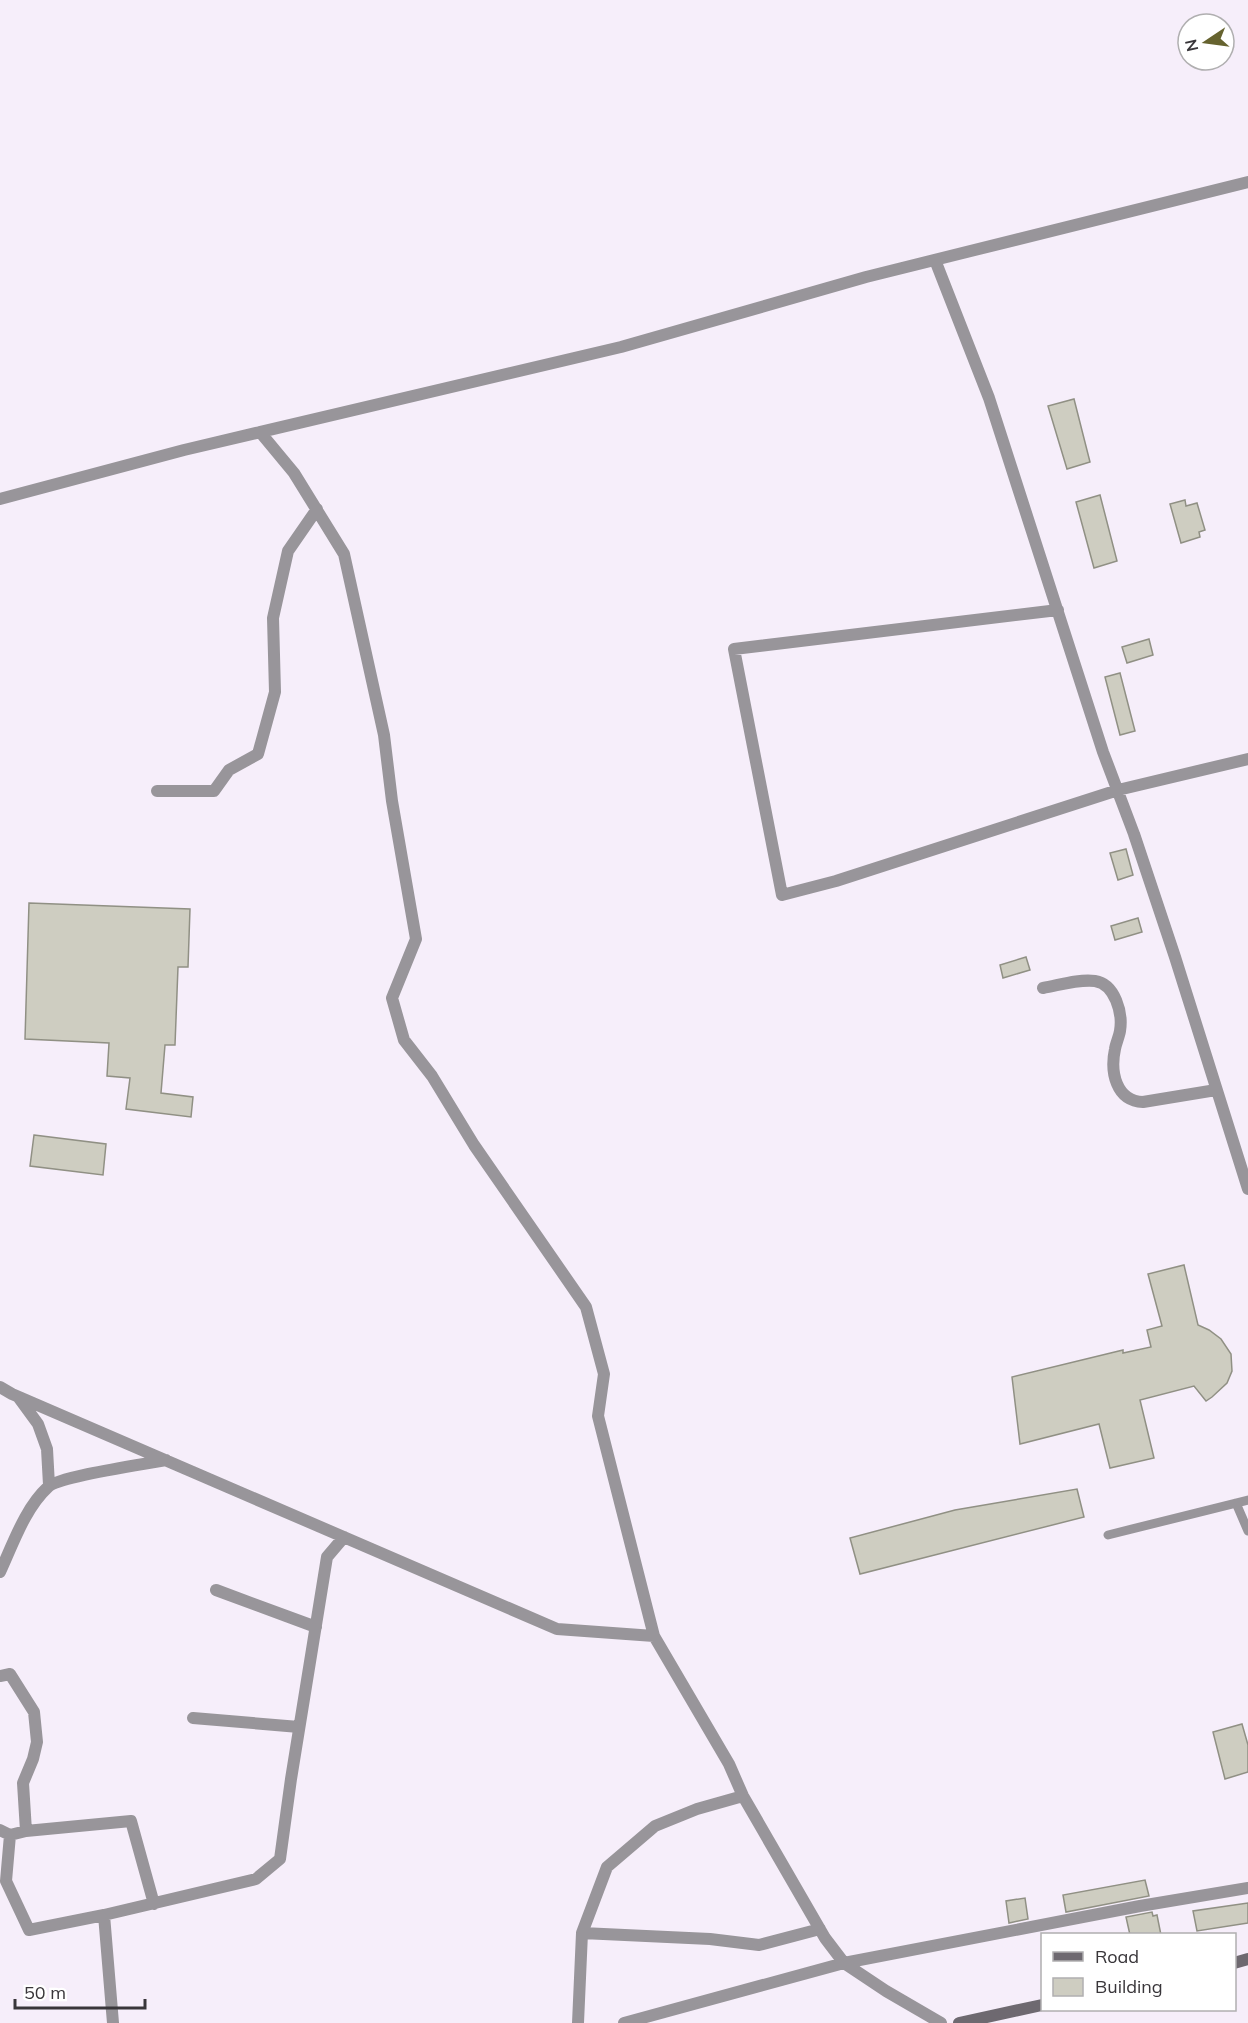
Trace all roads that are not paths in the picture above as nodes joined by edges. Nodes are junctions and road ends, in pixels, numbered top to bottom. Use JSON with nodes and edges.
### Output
{"nodes":[{"id":1,"x":1248,"y":182,"type":"edge"},
{"id":2,"x":935,"y":260,"type":"junction"},
{"id":3,"x":260,"y":432,"type":"junction"},
{"id":4,"x":0,"y":499,"type":"edge"},
{"id":5,"x":317,"y":509,"type":"junction"},
{"id":6,"x":1058,"y":610,"type":"junction"},
{"id":7,"x":1248,"y":759,"type":"edge"},
{"id":8,"x":1118,"y":790,"type":"junction"},
{"id":9,"x":157,"y":791,"type":"dead end"},
{"id":10,"x":1044,"y":988,"type":"dead end"},
{"id":11,"x":1216,"y":1090,"type":"junction"},
{"id":12,"x":1248,"y":1189,"type":"edge"},
{"id":13,"x":0,"y":1387,"type":"edge"},
{"id":14,"x":18,"y":1396,"type":"junction"},
{"id":15,"x":166,"y":1460,"type":"junction"},
{"id":16,"x":50,"y":1485,"type":"junction"},
{"id":17,"x":1248,"y":1500,"type":"edge"},
{"id":18,"x":1236,"y":1503,"type":"junction"},
{"id":19,"x":1248,"y":1531,"type":"edge"},
{"id":20,"x":1108,"y":1535,"type":"dead end"},
{"id":21,"x":344,"y":1537,"type":"junction"},
{"id":22,"x":0,"y":1572,"type":"edge"},
{"id":23,"x":216,"y":1590,"type":"dead end"},
{"id":24,"x":316,"y":1627,"type":"junction"},
{"id":25,"x":654,"y":1636,"type":"junction"},
{"id":26,"x":0,"y":1676,"type":"edge"},
{"id":27,"x":194,"y":1718,"type":"dead end"},
{"id":28,"x":299,"y":1727,"type":"junction"},
{"id":29,"x":743,"y":1796,"type":"junction"},
{"id":30,"x":26,"y":1831,"type":"junction"},
{"id":31,"x":5,"y":1833,"type":"edge"},
{"id":32,"x":1248,"y":1888,"type":"edge"},
{"id":33,"x":154,"y":1904,"type":"junction"},
{"id":34,"x":104,"y":1916,"type":"junction"},
{"id":35,"x":820,"y":1929,"type":"junction"},
{"id":36,"x":582,"y":1933,"type":"junction"},
{"id":37,"x":844,"y":1963,"type":"junction"},
{"id":38,"x":1041,"y":2005,"type":"edge"},
{"id":39,"x":113,"y":2023,"type":"edge"},
{"id":40,"x":578,"y":2023,"type":"edge"},
{"id":41,"x":624,"y":2023,"type":"edge"},
{"id":42,"x":941,"y":2023,"type":"edge"},
{"id":43,"x":959,"y":2023,"type":"edge"}],
"edges":[{"from":1,"to":2,"type":"street"},
{"from":2,"to":3,"type":"street"},
{"from":2,"to":6,"type":"street"},
{"from":3,"to":4,"type":"street"},
{"from":3,"to":5,"type":"street"},
{"from":5,"to":9,"type":"street"},
{"from":5,"to":25,"type":"street"},
{"from":6,"to":8,"type":"street"},
{"from":6,"to":8,"type":"street"},
{"from":7,"to":8,"type":"street"},
{"from":8,"to":11,"type":"street"},
{"from":10,"to":11,"type":"street"},
{"from":11,"to":12,"type":"street"},
{"from":13,"to":14,"type":"street"},
{"from":14,"to":15,"type":"street"},
{"from":14,"to":16,"type":"street"},
{"from":15,"to":16,"type":"street"},
{"from":15,"to":21,"type":"street"},
{"from":16,"to":22,"type":"street"},
{"from":17,"to":18,"type":"lane"},
{"from":18,"to":19,"type":"lane"},
{"from":18,"to":20,"type":"lane"},
{"from":21,"to":24,"type":"street"},
{"from":21,"to":25,"type":"street"},
{"from":23,"to":24,"type":"street"},
{"from":24,"to":28,"type":"street"},
{"from":25,"to":29,"type":"street"},
{"from":26,"to":30,"type":"street"},
{"from":27,"to":28,"type":"street"},
{"from":28,"to":33,"type":"street"},
{"from":29,"to":35,"type":"street"},
{"from":29,"to":36,"type":"street"},
{"from":30,"to":31,"type":"street"},
{"from":30,"to":33,"type":"street"},
{"from":31,"to":34,"type":"street"},
{"from":32,"to":37,"type":"street"},
{"from":33,"to":34,"type":"street"},
{"from":34,"to":39,"type":"street"},
{"from":35,"to":36,"type":"street"},
{"from":35,"to":37,"type":"street"},
{"from":36,"to":40,"type":"street"},
{"from":37,"to":41,"type":"street"},
{"from":37,"to":42,"type":"street"},
{"from":38,"to":43,"type":"street"}]}
